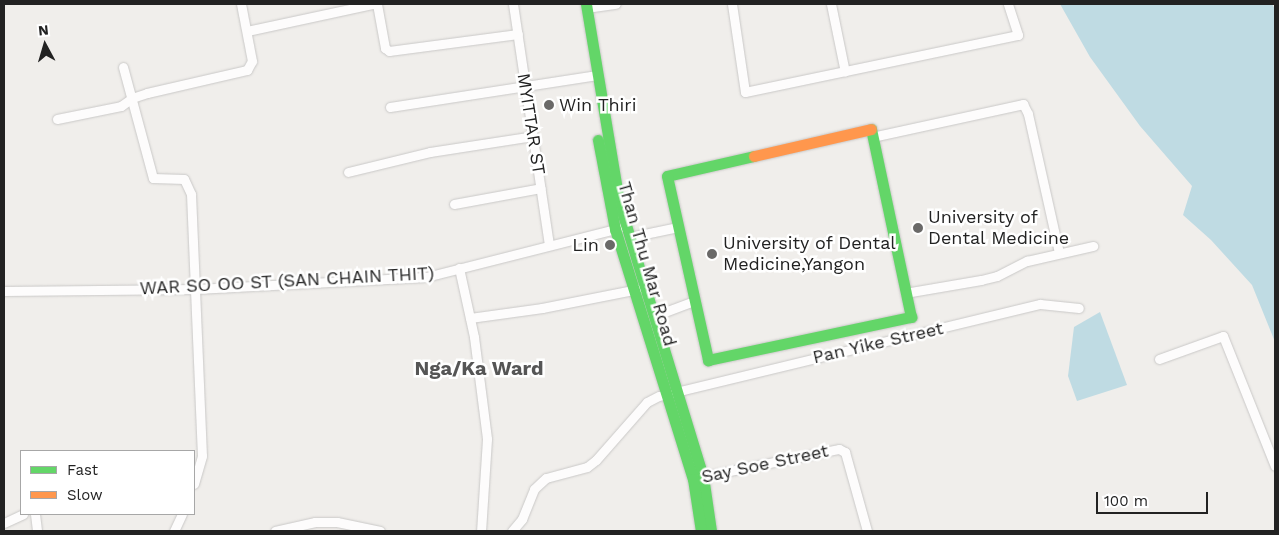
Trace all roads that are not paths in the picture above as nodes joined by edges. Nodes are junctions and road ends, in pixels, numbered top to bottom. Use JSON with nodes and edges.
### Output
{"nodes":[{"id":1,"x":241,"y":4,"type":"edge"},
{"id":2,"x":375,"y":4,"type":"edge"},
{"id":3,"x":513,"y":4,"type":"edge"},
{"id":4,"x":616,"y":4,"type":"edge"},
{"id":5,"x":732,"y":4,"type":"edge"},
{"id":6,"x":832,"y":4,"type":"edge"},
{"id":7,"x":1008,"y":4,"type":"edge"},
{"id":8,"x":583,"y":5,"type":"edge"},
{"id":9,"x":246,"y":31,"type":"junction"},
{"id":10,"x":518,"y":34,"type":"junction"},
{"id":11,"x":123,"y":67,"type":"dead end"},
{"id":12,"x":844,"y":72,"type":"junction"},
{"id":13,"x":591,"y":76,"type":"junction"},
{"id":14,"x":525,"y":86,"type":"junction"},
{"id":15,"x":132,"y":98,"type":"junction"},
{"id":16,"x":390,"y":107,"type":"dead end"},
{"id":17,"x":57,"y":119,"type":"dead end"},
{"id":18,"x":533,"y":136,"type":"junction"},
{"id":19,"x":872,"y":137,"type":"junction"},
{"id":20,"x":348,"y":172,"type":"dead end"},
{"id":21,"x":541,"y":188,"type":"junction"},
{"id":22,"x":454,"y":204,"type":"dead end"},
{"id":23,"x":678,"y":227,"type":"junction"},
{"id":24,"x":620,"y":228,"type":"junction"},
{"id":25,"x":630,"y":237,"type":"junction"},
{"id":26,"x":549,"y":244,"type":"junction"},
{"id":27,"x":1093,"y":246,"type":"dead end"},
{"id":28,"x":1059,"y":252,"type":"junction"},
{"id":29,"x":459,"y":268,"type":"junction"},
{"id":30,"x":646,"y":287,"type":"junction"},
{"id":31,"x":196,"y":289,"type":"junction"},
{"id":32,"x":634,"y":290,"type":"junction"},
{"id":33,"x":4,"y":291,"type":"edge"},
{"id":34,"x":906,"y":293,"type":"junction"},
{"id":35,"x":694,"y":301,"type":"junction"},
{"id":36,"x":1079,"y":308,"type":"dead end"},
{"id":37,"x":654,"y":316,"type":"junction"},
{"id":38,"x":470,"y":318,"type":"junction"},
{"id":39,"x":1159,"y":359,"type":"dead end"},
{"id":40,"x":673,"y":392,"type":"junction"},
{"id":41,"x":1275,"y":466,"type":"edge"},
{"id":42,"x":698,"y":478,"type":"junction"},
{"id":43,"x":195,"y":480,"type":"edge"},
{"id":44,"x":22,"y":515,"type":"edge"},
{"id":45,"x":35,"y":515,"type":"edge"},
{"id":46,"x":182,"y":515,"type":"edge"},
{"id":47,"x":4,"y":523,"type":"edge"},
{"id":48,"x":37,"y":531,"type":"edge"},
{"id":49,"x":174,"y":531,"type":"edge"},
{"id":50,"x":275,"y":531,"type":"edge"},
{"id":51,"x":380,"y":531,"type":"edge"},
{"id":52,"x":480,"y":531,"type":"edge"},
{"id":53,"x":512,"y":531,"type":"edge"},
{"id":54,"x":701,"y":531,"type":"edge"},
{"id":55,"x":711,"y":531,"type":"edge"},
{"id":56,"x":868,"y":531,"type":"edge"}],
"edges":[{"from":1,"to":9,"type":"street"},
{"from":2,"to":9,"type":"street"},
{"from":2,"to":10,"type":"street"},
{"from":3,"to":10,"type":"street","name":"MYITTAR ST"},
{"from":4,"to":8,"type":"street"},
{"from":5,"to":12,"type":"street"},
{"from":6,"to":12,"type":"street"},
{"from":7,"to":12,"type":"street"},
{"from":8,"to":13,"type":"street","name":"Than Thu Mar Road"},
{"from":9,"to":15,"type":"street"},
{"from":10,"to":14,"type":"street","name":"MYITTAR ST"},
{"from":11,"to":15,"type":"street"},
{"from":13,"to":14,"type":"street"},
{"from":13,"to":24,"type":"street","name":"Than Thu Mar Road"},
{"from":14,"to":16,"type":"street"},
{"from":14,"to":18,"type":"street","name":"MYITTAR ST"},
{"from":15,"to":17,"type":"street"},
{"from":15,"to":31,"type":"street"},
{"from":18,"to":20,"type":"street"},
{"from":18,"to":21,"type":"street","name":"MYITTAR ST"},
{"from":19,"to":23,"type":"street"},
{"from":19,"to":28,"type":"street"},
{"from":19,"to":34,"type":"street"},
{"from":21,"to":22,"type":"street"},
{"from":21,"to":26,"type":"street","name":"MYITTAR ST"},
{"from":23,"to":25,"type":"street"},
{"from":23,"to":35,"type":"street"},
{"from":24,"to":25,"type":"street","name":"Than Thu Mar Road"},
{"from":24,"to":26,"type":"street","name":"WAR SO OO ST (SAN CHAIN THIT)"},
{"from":24,"to":32,"type":"street","name":"Than Thu Mar Road"},
{"from":25,"to":30,"type":"street","name":"Than Thu Mar Road"},
{"from":26,"to":29,"type":"street","name":"WAR SO OO ST (SAN CHAIN THIT)"},
{"from":27,"to":28,"type":"street"},
{"from":28,"to":34,"type":"street"},
{"from":29,"to":31,"type":"street","name":"WAR SO OO ST (SAN CHAIN THIT)"},
{"from":29,"to":38,"type":"street"},
{"from":30,"to":32,"type":"street"},
{"from":30,"to":37,"type":"street","name":"Than Thu Mar Road"},
{"from":31,"to":33,"type":"street","name":"WAR SO OO ST (SAN CHAIN THIT)"},
{"from":31,"to":43,"type":"street"},
{"from":32,"to":38,"type":"street"},
{"from":32,"to":40,"type":"street","name":"Than Thu Mar Road"},
{"from":34,"to":35,"type":"street"},
{"from":35,"to":37,"type":"street"},
{"from":36,"to":40,"type":"street","name":"Pan Yike Street"},
{"from":37,"to":40,"type":"street","name":"Than Thu Mar Road"},
{"from":38,"to":52,"type":"street"},
{"from":39,"to":41,"type":"street"},
{"from":40,"to":42,"type":"street","name":"Than Thu Mar Road"},
{"from":40,"to":53,"type":"street","name":"Pan Yike Street"},
{"from":42,"to":54,"type":"street","name":"Than Thu Mar Road"},
{"from":42,"to":55,"type":"street","name":"Than Thu Mar Road"},
{"from":42,"to":56,"type":"street","name":"Say Soe Street"},
{"from":44,"to":47,"type":"street"},
{"from":45,"to":48,"type":"street"},
{"from":46,"to":49,"type":"street"},
{"from":50,"to":51,"type":"street"}]}
